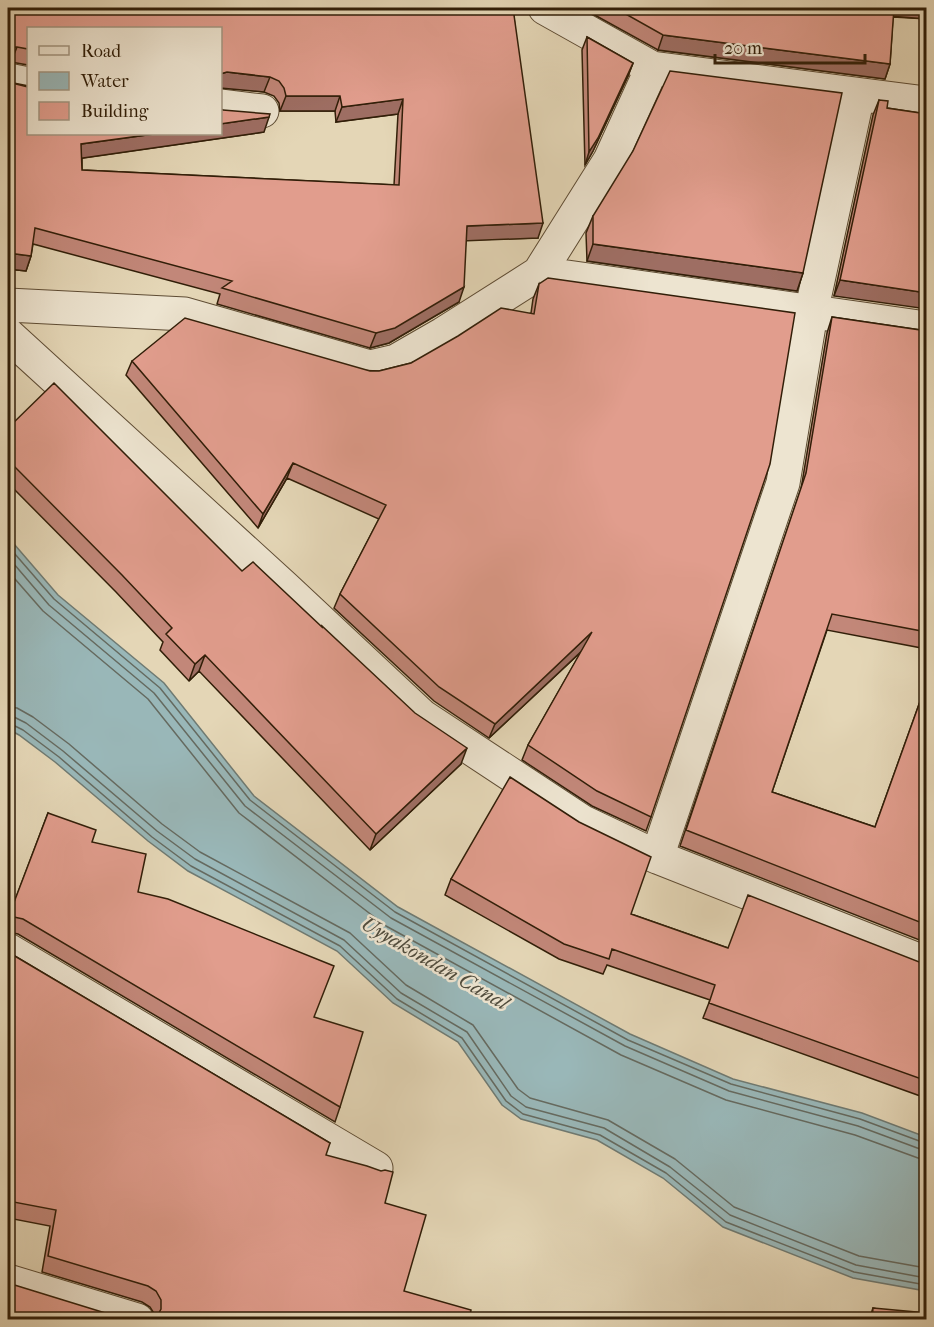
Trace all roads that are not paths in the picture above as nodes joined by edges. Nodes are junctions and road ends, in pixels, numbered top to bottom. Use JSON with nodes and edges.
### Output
{"nodes":[{"id":1,"x":545,"y":8,"type":"edge"},
{"id":2,"x":652,"y":68,"type":"junction"},
{"id":3,"x":8,"y":80,"type":"edge"},
{"id":4,"x":27,"y":84,"type":"edge"},
{"id":5,"x":858,"y":95,"type":"junction"},
{"id":6,"x":927,"y":103,"type":"edge"},
{"id":7,"x":222,"y":106,"type":"edge"},
{"id":8,"x":262,"y":111,"type":"edge"},
{"id":9,"x":539,"y":273,"type":"junction"},
{"id":10,"x":8,"y":305,"type":"edge"},
{"id":11,"x":811,"y":313,"type":"junction"},
{"id":12,"x":927,"y":328,"type":"edge"},
{"id":13,"x":8,"y":335,"type":"edge"},
{"id":14,"x":657,"y":857,"type":"junction"},
{"id":15,"x":8,"y":950,"type":"edge"},
{"id":16,"x":927,"y":963,"type":"edge"},
{"id":17,"x":376,"y":1168,"type":"edge"},
{"id":18,"x":8,"y":1281,"type":"edge"},
{"id":19,"x":101,"y":1315,"type":"edge"},
{"id":20,"x":137,"y":1320,"type":"edge"}],
"edges":[{"from":1,"to":2,"type":"street"},
{"from":2,"to":5,"type":"street"},
{"from":2,"to":9,"type":"street"},
{"from":3,"to":4,"type":"street"},
{"from":5,"to":6,"type":"street"},
{"from":5,"to":11,"type":"street"},
{"from":7,"to":8,"type":"street"},
{"from":9,"to":10,"type":"street"},
{"from":9,"to":11,"type":"street"},
{"from":11,"to":12,"type":"street"},
{"from":11,"to":14,"type":"street"},
{"from":13,"to":14,"type":"street"},
{"from":14,"to":16,"type":"street"},
{"from":15,"to":17,"type":"street"},
{"from":18,"to":19,"type":"street"},
{"from":19,"to":20,"type":"street"}]}
